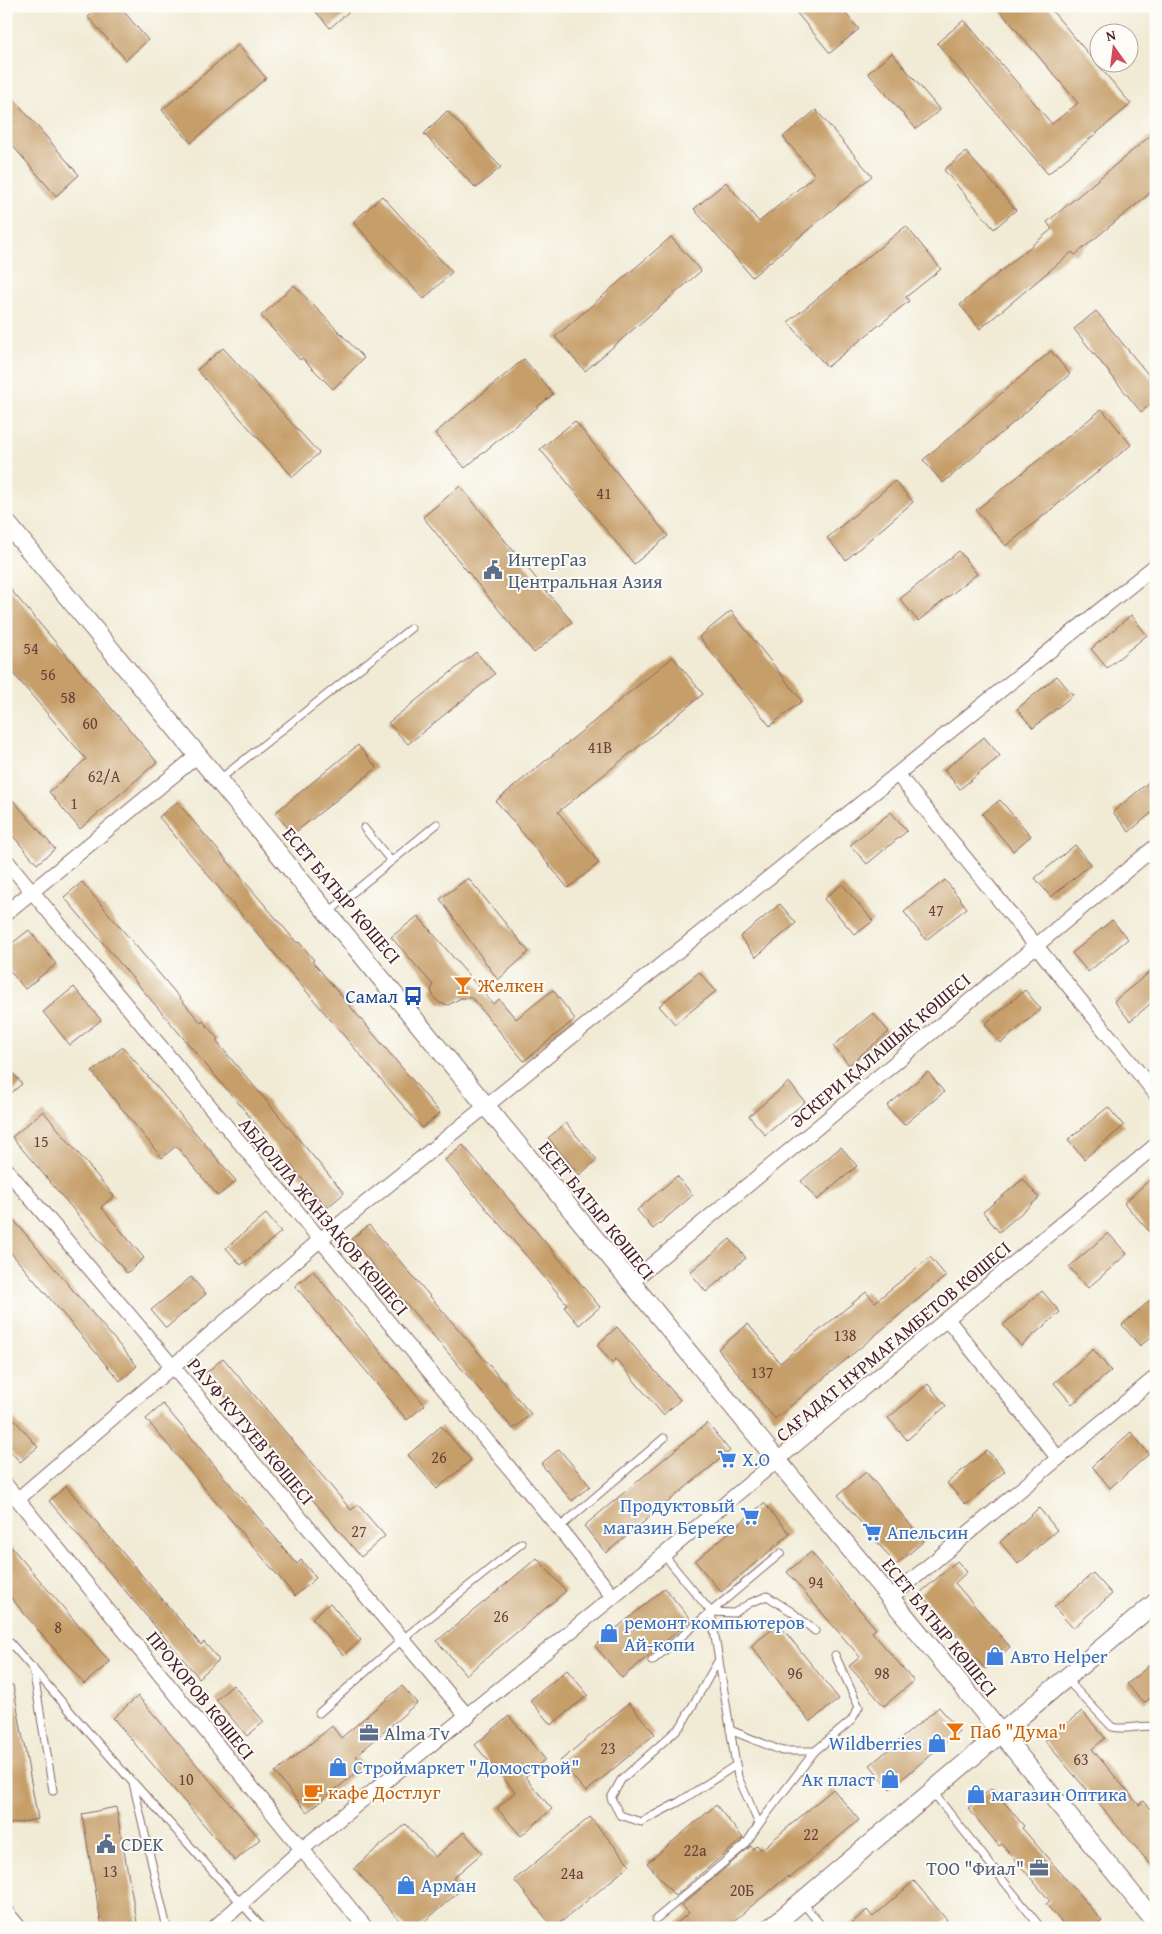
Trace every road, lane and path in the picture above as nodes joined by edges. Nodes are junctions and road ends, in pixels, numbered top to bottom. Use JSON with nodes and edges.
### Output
{"nodes":[{"id":1,"x":6,"y":522,"type":"edge"},
{"id":2,"x":1156,"y":565,"type":"edge"},
{"id":3,"x":411,"y":628,"type":"dead end"},
{"id":4,"x":198,"y":755,"type":"junction"},
{"id":5,"x":898,"y":775,"type":"junction"},
{"id":6,"x":217,"y":780,"type":"junction"},
{"id":7,"x":437,"y":824,"type":"dead end"},
{"id":8,"x":364,"y":828,"type":"dead end"},
{"id":9,"x":1156,"y":846,"type":"edge"},
{"id":10,"x":6,"y":860,"type":"edge"},
{"id":11,"x":391,"y":862,"type":"junction"},
{"id":12,"x":31,"y":892,"type":"junction"},
{"id":13,"x":329,"y":912,"type":"junction"},
{"id":14,"x":6,"y":913,"type":"edge"},
{"id":15,"x":1034,"y":946,"type":"junction"},
{"id":16,"x":1156,"y":1094,"type":"edge"},
{"id":17,"x":485,"y":1106,"type":"junction"},
{"id":18,"x":1156,"y":1145,"type":"edge"},
{"id":19,"x":6,"y":1169,"type":"edge"},
{"id":20,"x":320,"y":1240,"type":"junction"},
{"id":21,"x":630,"y":1282,"type":"junction"},
{"id":22,"x":948,"y":1320,"type":"junction"},
{"id":23,"x":171,"y":1366,"type":"junction"},
{"id":24,"x":1156,"y":1377,"type":"edge"},
{"id":25,"x":664,"y":1438,"type":"dead end"},
{"id":26,"x":1058,"y":1458,"type":"junction"},
{"id":27,"x":777,"y":1462,"type":"junction"},
{"id":28,"x":7,"y":1488,"type":"edge"},
{"id":29,"x":18,"y":1499,"type":"junction"},
{"id":30,"x":559,"y":1528,"type":"junction"},
{"id":31,"x":522,"y":1544,"type":"dead end"},
{"id":32,"x":781,"y":1553,"type":"dead end"},
{"id":33,"x":664,"y":1555,"type":"junction"},
{"id":34,"x":613,"y":1597,"type":"junction"},
{"id":35,"x":890,"y":1598,"type":"junction"},
{"id":36,"x":1156,"y":1602,"type":"edge"},
{"id":37,"x":711,"y":1612,"type":"junction"},
{"id":38,"x":815,"y":1631,"type":"dead end"},
{"id":39,"x":6,"y":1638,"type":"edge"},
{"id":40,"x":404,"y":1639,"type":"junction"},
{"id":41,"x":834,"y":1655,"type":"dead end"},
{"id":42,"x":718,"y":1660,"type":"junction"},
{"id":43,"x":652,"y":1661,"type":"dead end"},
{"id":44,"x":33,"y":1668,"type":"junction"},
{"id":45,"x":1065,"y":1678,"type":"junction"},
{"id":46,"x":319,"y":1714,"type":"dead end"},
{"id":47,"x":468,"y":1717,"type":"junction"},
{"id":48,"x":1156,"y":1727,"type":"edge"},
{"id":49,"x":730,"y":1730,"type":"junction"},
{"id":50,"x":1000,"y":1733,"type":"junction"},
{"id":51,"x":815,"y":1751,"type":"junction"},
{"id":52,"x":736,"y":1765,"type":"junction"},
{"id":53,"x":134,"y":1783,"type":"junction"},
{"id":54,"x":53,"y":1791,"type":"dead end"},
{"id":55,"x":932,"y":1791,"type":"junction"},
{"id":56,"x":759,"y":1824,"type":"junction"},
{"id":57,"x":302,"y":1849,"type":"junction"},
{"id":58,"x":802,"y":1901,"type":"junction"},
{"id":59,"x":241,"y":1905,"type":"junction"},
{"id":60,"x":6,"y":1915,"type":"edge"},
{"id":61,"x":656,"y":1919,"type":"dead end"},
{"id":62,"x":1156,"y":1924,"type":"edge"},
{"id":63,"x":17,"y":1928,"type":"edge"},
{"id":64,"x":166,"y":1928,"type":"edge"},
{"id":65,"x":214,"y":1928,"type":"edge"},
{"id":66,"x":263,"y":1928,"type":"edge"},
{"id":67,"x":366,"y":1928,"type":"edge"},
{"id":68,"x":770,"y":1928,"type":"edge"},
{"id":69,"x":823,"y":1928,"type":"edge"},
{"id":70,"x":1041,"y":1928,"type":"edge"}],
"edges":[{"from":1,"to":4,"type":"street","name":"ЕСЕТ БАТЫР КӨШЕСІ"},
{"from":2,"to":5,"type":"street"},
{"from":3,"to":6,"type":"lane"},
{"from":4,"to":6,"type":"street","name":"ЕСЕТ БАТЫР КӨШЕСІ"},
{"from":4,"to":12,"type":"street"},
{"from":5,"to":15,"type":"street"},
{"from":5,"to":17,"type":"street"},
{"from":6,"to":13,"type":"street","name":"ЕСЕТ БАТЫР КӨШЕСІ"},
{"from":7,"to":11,"type":"lane"},
{"from":8,"to":11,"type":"lane"},
{"from":9,"to":15,"type":"street","name":"ӘСКЕРИ ҚАЛАШЫҚ КӨШЕСІ"},
{"from":10,"to":12,"type":"street","name":"АБДОЛЛА ЖАНЗАҚОВ КӨШЕСІ"},
{"from":11,"to":13,"type":"lane"},
{"from":12,"to":14,"type":"street"},
{"from":12,"to":20,"type":"street","name":"АБДОЛЛА ЖАНЗАҚОВ КӨШЕСІ"},
{"from":13,"to":17,"type":"street","name":"ЕСЕТ БАТЫР КӨШЕСІ"},
{"from":15,"to":16,"type":"street"},
{"from":15,"to":21,"type":"street","name":"ӘСКЕРИ ҚАЛАШЫҚ КӨШЕСІ"},
{"from":17,"to":20,"type":"street"},
{"from":17,"to":21,"type":"street","name":"ЕСЕТ БАТЫР КӨШЕСІ"},
{"from":18,"to":22,"type":"street","name":"САҒАДАТ НҰРМАҒАМБЕТОВ КӨШЕСІ"},
{"from":19,"to":23,"type":"street","name":"РАУФ КУТУЕВ КӨШЕСІ"},
{"from":20,"to":23,"type":"street"},
{"from":20,"to":30,"type":"street","name":"АБДОЛЛА ЖАНЗАҚОВ КӨШЕСІ"},
{"from":21,"to":27,"type":"street","name":"ЕСЕТ БАТЫР КӨШЕСІ"},
{"from":22,"to":26,"type":"street"},
{"from":22,"to":27,"type":"street","name":"САҒАДАТ НҰРМАҒАМБЕТОВ КӨШЕСІ"},
{"from":23,"to":29,"type":"street"},
{"from":23,"to":40,"type":"street","name":"РАУФ КУТУЕВ КӨШЕСІ"},
{"from":24,"to":26,"type":"street"},
{"from":25,"to":30,"type":"lane"},
{"from":26,"to":35,"type":"street"},
{"from":27,"to":33,"type":"street","name":"САҒАДАТ НҰРМАҒАМБЕТОВ КӨШЕСІ"},
{"from":27,"to":35,"type":"street","name":"ЕСЕТ БАТЫР КӨШЕСІ"},
{"from":28,"to":29,"type":"street","name":"ПРОХОРОВ КӨШЕСІ"},
{"from":29,"to":57,"type":"street","name":"ПРОХОРОВ КӨШЕСІ"},
{"from":30,"to":34,"type":"street","name":"АБДОЛЛА ЖАНЗАҚОВ КӨШЕСІ"},
{"from":31,"to":40,"type":"lane"},
{"from":32,"to":37,"type":"lane"},
{"from":33,"to":34,"type":"street","name":"САҒАДАТ НҰРМАҒАМБЕТОВ КӨШЕСІ"},
{"from":33,"to":37,"type":"lane"},
{"from":34,"to":47,"type":"street","name":"САҒАДАТ НҰРМАҒАМБЕТОВ КӨШЕСІ"},
{"from":35,"to":50,"type":"street","name":"ЕСЕТ БАТЫР КӨШЕСІ"},
{"from":36,"to":45,"type":"street"},
{"from":37,"to":38,"type":"lane"},
{"from":37,"to":42,"type":"lane"},
{"from":37,"to":43,"type":"lane"},
{"from":39,"to":44,"type":"lane"},
{"from":40,"to":46,"type":"lane"},
{"from":40,"to":47,"type":"street","name":"РАУФ КУТУЕВ КӨШЕСІ"},
{"from":41,"to":51,"type":"lane"},
{"from":42,"to":49,"type":"lane"},
{"from":42,"to":52,"type":"lane"},
{"from":44,"to":53,"type":"lane"},
{"from":44,"to":54,"type":"lane"},
{"from":45,"to":48,"type":"lane"},
{"from":45,"to":50,"type":"street"},
{"from":47,"to":57,"type":"street","name":"САҒАДАТ НҰРМАҒАМБЕТОВ КӨШЕСІ"},
{"from":49,"to":51,"type":"lane"},
{"from":49,"to":52,"type":"lane"},
{"from":50,"to":55,"type":"street"},
{"from":50,"to":62,"type":"street","name":"ЕСЕТ БАТЫР КӨШЕСІ"},
{"from":51,"to":56,"type":"lane"},
{"from":52,"to":56,"type":"lane"},
{"from":53,"to":59,"type":"lane"},
{"from":53,"to":64,"type":"lane"},
{"from":55,"to":58,"type":"street"},
{"from":55,"to":70,"type":"lane"},
{"from":56,"to":61,"type":"lane"},
{"from":57,"to":59,"type":"street","name":"САҒАДАТ НҰРМАҒАМБЕТОВ КӨШЕСІ"},
{"from":57,"to":67,"type":"street","name":"ПРОХОРОВ КӨШЕСІ"},
{"from":58,"to":68,"type":"street"},
{"from":58,"to":69,"type":"lane"},
{"from":59,"to":65,"type":"street","name":"САҒАДАТ НҰРМАҒАМБЕТОВ КӨШЕСІ"},
{"from":59,"to":66,"type":"lane"},
{"from":60,"to":63,"type":"street"}]}
